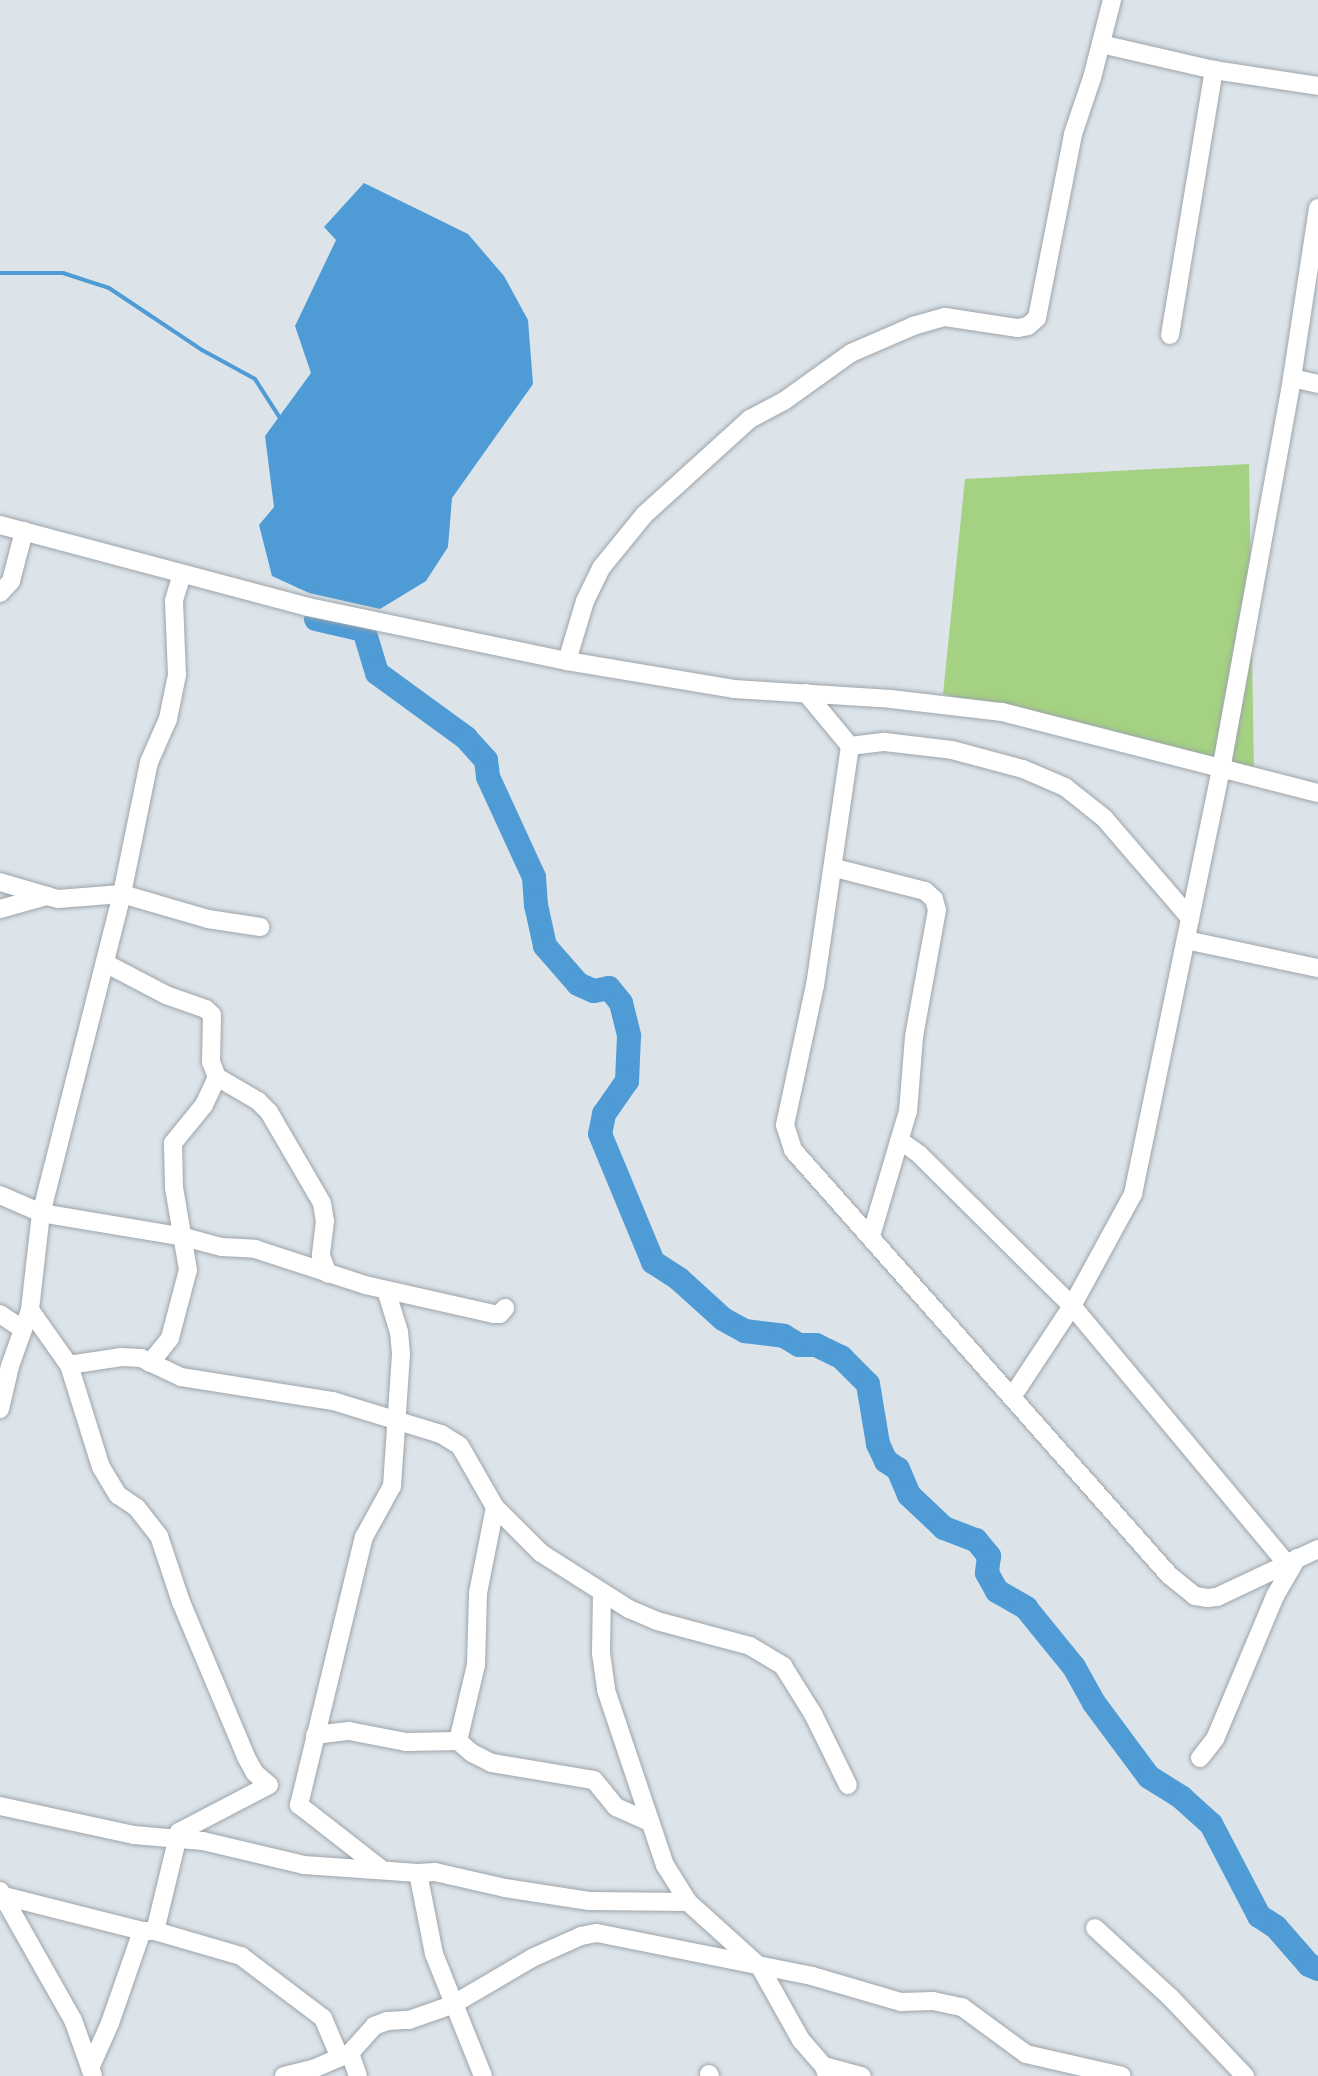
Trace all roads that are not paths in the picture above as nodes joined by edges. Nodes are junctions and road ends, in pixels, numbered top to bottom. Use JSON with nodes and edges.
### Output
{"nodes":[{"id":1,"x":1112,"y":0,"type":"edge"},
{"id":2,"x":1101,"y":44,"type":"junction"},
{"id":3,"x":1214,"y":70,"type":"junction"},
{"id":4,"x":1318,"y":86,"type":"edge"},
{"id":5,"x":1318,"y":208,"type":"edge"},
{"id":6,"x":1170,"y":335,"type":"dead end"},
{"id":7,"x":1292,"y":378,"type":"junction"},
{"id":8,"x":1318,"y":384,"type":"edge"},
{"id":9,"x":0,"y":525,"type":"edge"},
{"id":10,"x":24,"y":531,"type":"junction"},
{"id":11,"x":182,"y":574,"type":"junction"},
{"id":12,"x":0,"y":593,"type":"edge"},
{"id":13,"x":567,"y":661,"type":"junction"},
{"id":14,"x":806,"y":693,"type":"junction"},
{"id":15,"x":850,"y":746,"type":"junction"},
{"id":16,"x":1221,"y":770,"type":"junction"},
{"id":17,"x":1318,"y":793,"type":"edge"},
{"id":18,"x":835,"y":868,"type":"junction"},
{"id":19,"x":0,"y":882,"type":"edge"},
{"id":20,"x":122,"y":894,"type":"junction"},
{"id":21,"x":47,"y":896,"type":"junction"},
{"id":22,"x":0,"y":909,"type":"edge"},
{"id":23,"x":1190,"y":918,"type":"junction"},
{"id":24,"x":260,"y":927,"type":"dead end"},
{"id":25,"x":1186,"y":940,"type":"junction"},
{"id":26,"x":105,"y":963,"type":"junction"},
{"id":27,"x":1318,"y":968,"type":"edge"},
{"id":28,"x":217,"y":1077,"type":"junction"},
{"id":29,"x":899,"y":1140,"type":"junction"},
{"id":30,"x":0,"y":1195,"type":"edge"},
{"id":31,"x":41,"y":1213,"type":"junction"},
{"id":32,"x":871,"y":1236,"type":"junction"},
{"id":33,"x":184,"y":1237,"type":"junction"},
{"id":34,"x":328,"y":1274,"type":"junction"},
{"id":35,"x":386,"y":1290,"type":"junction"},
{"id":36,"x":1072,"y":1306,"type":"junction"},
{"id":37,"x":505,"y":1308,"type":"dead end"},
{"id":38,"x":30,"y":1310,"type":"junction"},
{"id":39,"x":0,"y":1314,"type":"edge"},
{"id":40,"x":22,"y":1329,"type":"junction"},
{"id":41,"x":150,"y":1363,"type":"junction"},
{"id":42,"x":69,"y":1365,"type":"junction"},
{"id":43,"x":1012,"y":1397,"type":"junction"},
{"id":44,"x":0,"y":1409,"type":"edge"},
{"id":45,"x":395,"y":1421,"type":"junction"},
{"id":46,"x":495,"y":1507,"type":"junction"},
{"id":47,"x":1318,"y":1549,"type":"edge"},
{"id":48,"x":1292,"y":1561,"type":"junction"},
{"id":49,"x":602,"y":1594,"type":"junction"},
{"id":50,"x":315,"y":1735,"type":"junction"},
{"id":51,"x":458,"y":1741,"type":"junction"},
{"id":52,"x":1200,"y":1758,"type":"dead end"},
{"id":53,"x":269,"y":1785,"type":"junction"},
{"id":54,"x":848,"y":1785,"type":"dead end"},
{"id":55,"x":299,"y":1805,"type":"junction"},
{"id":56,"x":0,"y":1806,"type":"edge"},
{"id":57,"x":648,"y":1821,"type":"junction"},
{"id":58,"x":176,"y":1840,"type":"junction"},
{"id":59,"x":380,"y":1868,"type":"junction"},
{"id":60,"x":418,"y":1873,"type":"junction"},
{"id":61,"x":0,"y":1894,"type":"edge"},
{"id":62,"x":688,"y":1902,"type":"junction"},
{"id":63,"x":1095,"y":1928,"type":"dead end"},
{"id":64,"x":148,"y":1931,"type":"junction"},
{"id":65,"x":760,"y":1967,"type":"junction"},
{"id":66,"x":452,"y":2005,"type":"junction"},
{"id":67,"x":345,"y":2056,"type":"junction"},
{"id":68,"x":826,"y":2071,"type":"edge"},
{"id":69,"x":92,"y":2072,"type":"edge"},
{"id":70,"x":284,"y":2076,"type":"edge"},
{"id":71,"x":358,"y":2076,"type":"edge"},
{"id":72,"x":483,"y":2076,"type":"edge"},
{"id":73,"x":862,"y":2076,"type":"edge"},
{"id":74,"x":1122,"y":2076,"type":"edge"},
{"id":75,"x":1245,"y":2076,"type":"edge"}],
"edges":[{"from":1,"to":2,"type":"street"},
{"from":2,"to":3,"type":"street"},
{"from":2,"to":13,"type":"street"},
{"from":3,"to":4,"type":"street"},
{"from":3,"to":6,"type":"street"},
{"from":5,"to":7,"type":"street"},
{"from":7,"to":8,"type":"street"},
{"from":7,"to":16,"type":"street"},
{"from":9,"to":10,"type":"street"},
{"from":10,"to":11,"type":"street"},
{"from":10,"to":12,"type":"street"},
{"from":11,"to":13,"type":"street"},
{"from":11,"to":20,"type":"street"},
{"from":13,"to":14,"type":"street"},
{"from":14,"to":15,"type":"street"},
{"from":14,"to":16,"type":"street"},
{"from":15,"to":18,"type":"street"},
{"from":15,"to":23,"type":"street"},
{"from":16,"to":17,"type":"street"},
{"from":16,"to":23,"type":"street"},
{"from":18,"to":29,"type":"street"},
{"from":18,"to":32,"type":"street"},
{"from":19,"to":21,"type":"street"},
{"from":20,"to":21,"type":"street"},
{"from":20,"to":24,"type":"street"},
{"from":20,"to":26,"type":"street"},
{"from":21,"to":22,"type":"street"},
{"from":23,"to":25,"type":"street"},
{"from":25,"to":27,"type":"street"},
{"from":25,"to":36,"type":"street"},
{"from":26,"to":28,"type":"street"},
{"from":26,"to":31,"type":"street"},
{"from":28,"to":33,"type":"street"},
{"from":28,"to":34,"type":"street"},
{"from":29,"to":32,"type":"street"},
{"from":29,"to":36,"type":"street"},
{"from":30,"to":31,"type":"street"},
{"from":31,"to":33,"type":"street"},
{"from":31,"to":38,"type":"street"},
{"from":32,"to":43,"type":"street"},
{"from":33,"to":34,"type":"street"},
{"from":33,"to":41,"type":"street"},
{"from":34,"to":35,"type":"street"},
{"from":35,"to":37,"type":"street"},
{"from":35,"to":45,"type":"street"},
{"from":36,"to":43,"type":"street"},
{"from":36,"to":48,"type":"street"},
{"from":38,"to":40,"type":"street"},
{"from":38,"to":42,"type":"street"},
{"from":39,"to":40,"type":"street"},
{"from":40,"to":44,"type":"street"},
{"from":41,"to":42,"type":"street"},
{"from":41,"to":45,"type":"street"},
{"from":42,"to":53,"type":"street"},
{"from":43,"to":48,"type":"street"},
{"from":45,"to":46,"type":"street"},
{"from":45,"to":50,"type":"street"},
{"from":46,"to":49,"type":"street"},
{"from":46,"to":51,"type":"street"},
{"from":47,"to":48,"type":"street"},
{"from":48,"to":52,"type":"street"},
{"from":49,"to":54,"type":"street"},
{"from":49,"to":57,"type":"street"},
{"from":50,"to":51,"type":"street"},
{"from":50,"to":55,"type":"street"},
{"from":51,"to":57,"type":"street"},
{"from":53,"to":55,"type":"street"},
{"from":53,"to":58,"type":"street"},
{"from":55,"to":59,"type":"street"},
{"from":56,"to":58,"type":"street"},
{"from":57,"to":62,"type":"street"},
{"from":58,"to":59,"type":"street"},
{"from":58,"to":64,"type":"street"},
{"from":59,"to":60,"type":"street"},
{"from":60,"to":62,"type":"street"},
{"from":60,"to":66,"type":"street"},
{"from":61,"to":64,"type":"street"},
{"from":61,"to":69,"type":"street"},
{"from":62,"to":65,"type":"street"},
{"from":63,"to":75,"type":"street"},
{"from":64,"to":67,"type":"street"},
{"from":64,"to":69,"type":"street"},
{"from":65,"to":66,"type":"street"},
{"from":65,"to":68,"type":"street"},
{"from":65,"to":74,"type":"street"},
{"from":66,"to":67,"type":"street"},
{"from":66,"to":72,"type":"street"},
{"from":67,"to":70,"type":"street"},
{"from":67,"to":71,"type":"street"},
{"from":68,"to":73,"type":"street"}]}
